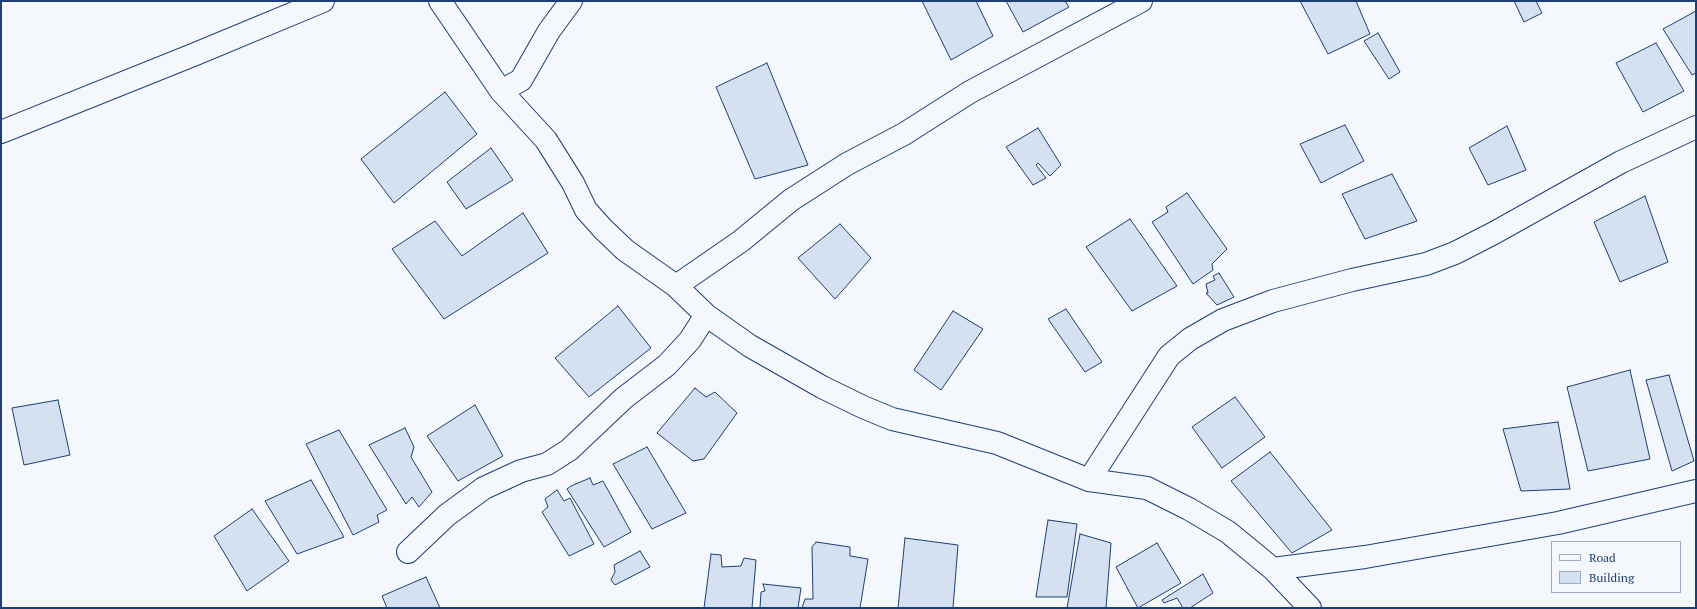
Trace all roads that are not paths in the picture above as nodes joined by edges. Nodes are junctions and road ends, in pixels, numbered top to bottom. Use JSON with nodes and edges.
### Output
{"nodes":[{"id":1,"x":323,"y":1,"type":"edge"},
{"id":2,"x":440,"y":1,"type":"edge"},
{"id":3,"x":571,"y":1,"type":"edge"},
{"id":4,"x":1141,"y":1,"type":"edge"},
{"id":5,"x":501,"y":91,"type":"junction"},
{"id":6,"x":1696,"y":127,"type":"edge"},
{"id":7,"x":1,"y":132,"type":"edge"},
{"id":8,"x":676,"y":286,"type":"junction"},
{"id":9,"x":706,"y":315,"type":"junction"},
{"id":10,"x":1089,"y":480,"type":"junction"},
{"id":11,"x":1696,"y":491,"type":"edge"},
{"id":12,"x":408,"y":552,"type":"dead end"},
{"id":13,"x":1273,"y":569,"type":"junction"},
{"id":14,"x":1310,"y":608,"type":"edge"}],
"edges":[{"from":1,"to":7,"type":"main road"},
{"from":2,"to":5,"type":"main road"},
{"from":3,"to":5,"type":"main road"},
{"from":4,"to":8,"type":"main road"},
{"from":5,"to":8,"type":"main road"},
{"from":6,"to":10,"type":"main road"},
{"from":8,"to":9,"type":"main road"},
{"from":9,"to":10,"type":"main road"},
{"from":9,"to":12,"type":"main road"},
{"from":10,"to":13,"type":"main road"},
{"from":11,"to":13,"type":"main road"},
{"from":13,"to":14,"type":"main road"}]}
